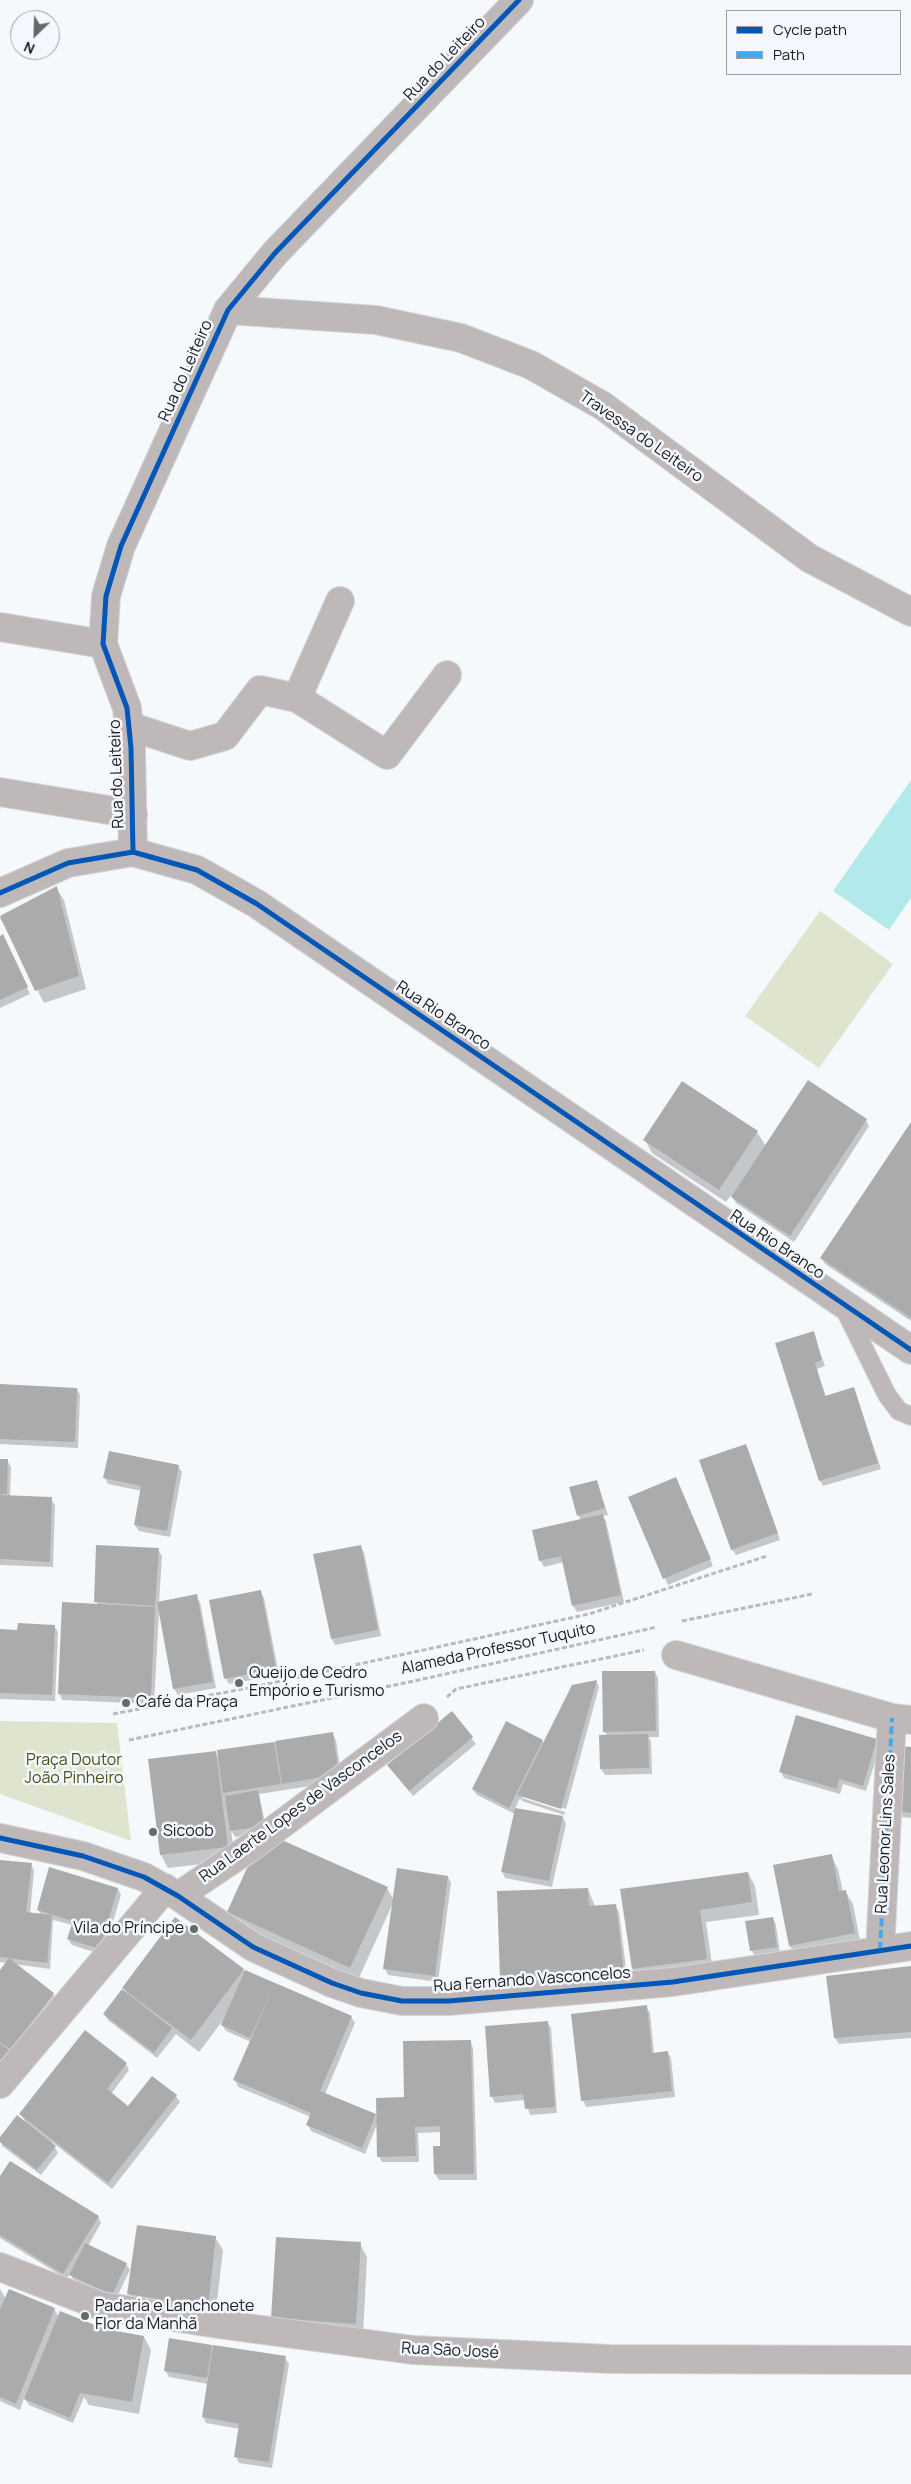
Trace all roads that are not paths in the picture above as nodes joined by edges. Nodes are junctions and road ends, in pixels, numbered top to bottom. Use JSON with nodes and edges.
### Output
{"nodes":[{"id":1,"x":519,"y":0,"type":"edge"},
{"id":2,"x":228,"y":310,"type":"junction"},
{"id":3,"x":340,"y":601,"type":"dead end"},
{"id":4,"x":911,"y":612,"type":"edge"},
{"id":5,"x":0,"y":628,"type":"edge"},
{"id":6,"x":103,"y":644,"type":"junction"},
{"id":7,"x":447,"y":675,"type":"dead end"},
{"id":8,"x":297,"y":698,"type":"junction"},
{"id":9,"x":128,"y":726,"type":"junction"},
{"id":10,"x":0,"y":792,"type":"edge"},
{"id":11,"x":133,"y":814,"type":"junction"},
{"id":12,"x":133,"y":852,"type":"junction"},
{"id":13,"x":0,"y":893,"type":"edge"},
{"id":14,"x":842,"y":1305,"type":"junction"},
{"id":15,"x":911,"y":1350,"type":"edge"},
{"id":16,"x":911,"y":1416,"type":"edge"},
{"id":17,"x":676,"y":1655,"type":"road end"},
{"id":18,"x":424,"y":1718,"type":"road end"},
{"id":19,"x":902,"y":1719,"type":"edge"},
{"id":20,"x":0,"y":1838,"type":"edge"},
{"id":21,"x":171,"y":1892,"type":"junction"},
{"id":22,"x":911,"y":1946,"type":"edge"},
{"id":23,"x":880,"y":1950,"type":"junction"},
{"id":24,"x":0,"y":2084,"type":"edge"},
{"id":25,"x":0,"y":2267,"type":"edge"},
{"id":26,"x":911,"y":2360,"type":"edge"}],
"edges":[{"from":1,"to":2,"type":"street","name":"Rua do Leiteiro"},
{"from":2,"to":4,"type":"street","name":"Travessa do Leiteiro"},
{"from":2,"to":6,"type":"street","name":"Rua do Leiteiro"},
{"from":3,"to":8,"type":"street"},
{"from":5,"to":6,"type":"street"},
{"from":6,"to":9,"type":"street","name":"Rua do Leiteiro"},
{"from":7,"to":8,"type":"street"},
{"from":8,"to":9,"type":"street"},
{"from":9,"to":11,"type":"street","name":"Rua do Leiteiro"},
{"from":10,"to":11,"type":"street"},
{"from":11,"to":12,"type":"street","name":"Rua do Leiteiro"},
{"from":12,"to":13,"type":"street","name":"Rua Rio Branco"},
{"from":12,"to":14,"type":"street","name":"Rua Rio Branco"},
{"from":14,"to":15,"type":"street","name":"Rua Rio Branco"},
{"from":14,"to":16,"type":"lane"},
{"from":17,"to":19,"type":"street"},
{"from":18,"to":21,"type":"street","name":"Rua Laerte Lopes de Vasconcelos"},
{"from":19,"to":23,"type":"street","name":"Rua Leonor Lins Sales"},
{"from":20,"to":21,"type":"street","name":"Rua Fernando Vasconcelos"},
{"from":21,"to":23,"type":"street","name":"Rua Fernando Vasconcelos"},
{"from":21,"to":24,"type":"street","name":"Rua Laerte Lopes de Vasconcelos"},
{"from":22,"to":23,"type":"street","name":"Rua Fernando Vasconcelos"},
{"from":25,"to":26,"type":"street","name":"Rua São José"}]}
